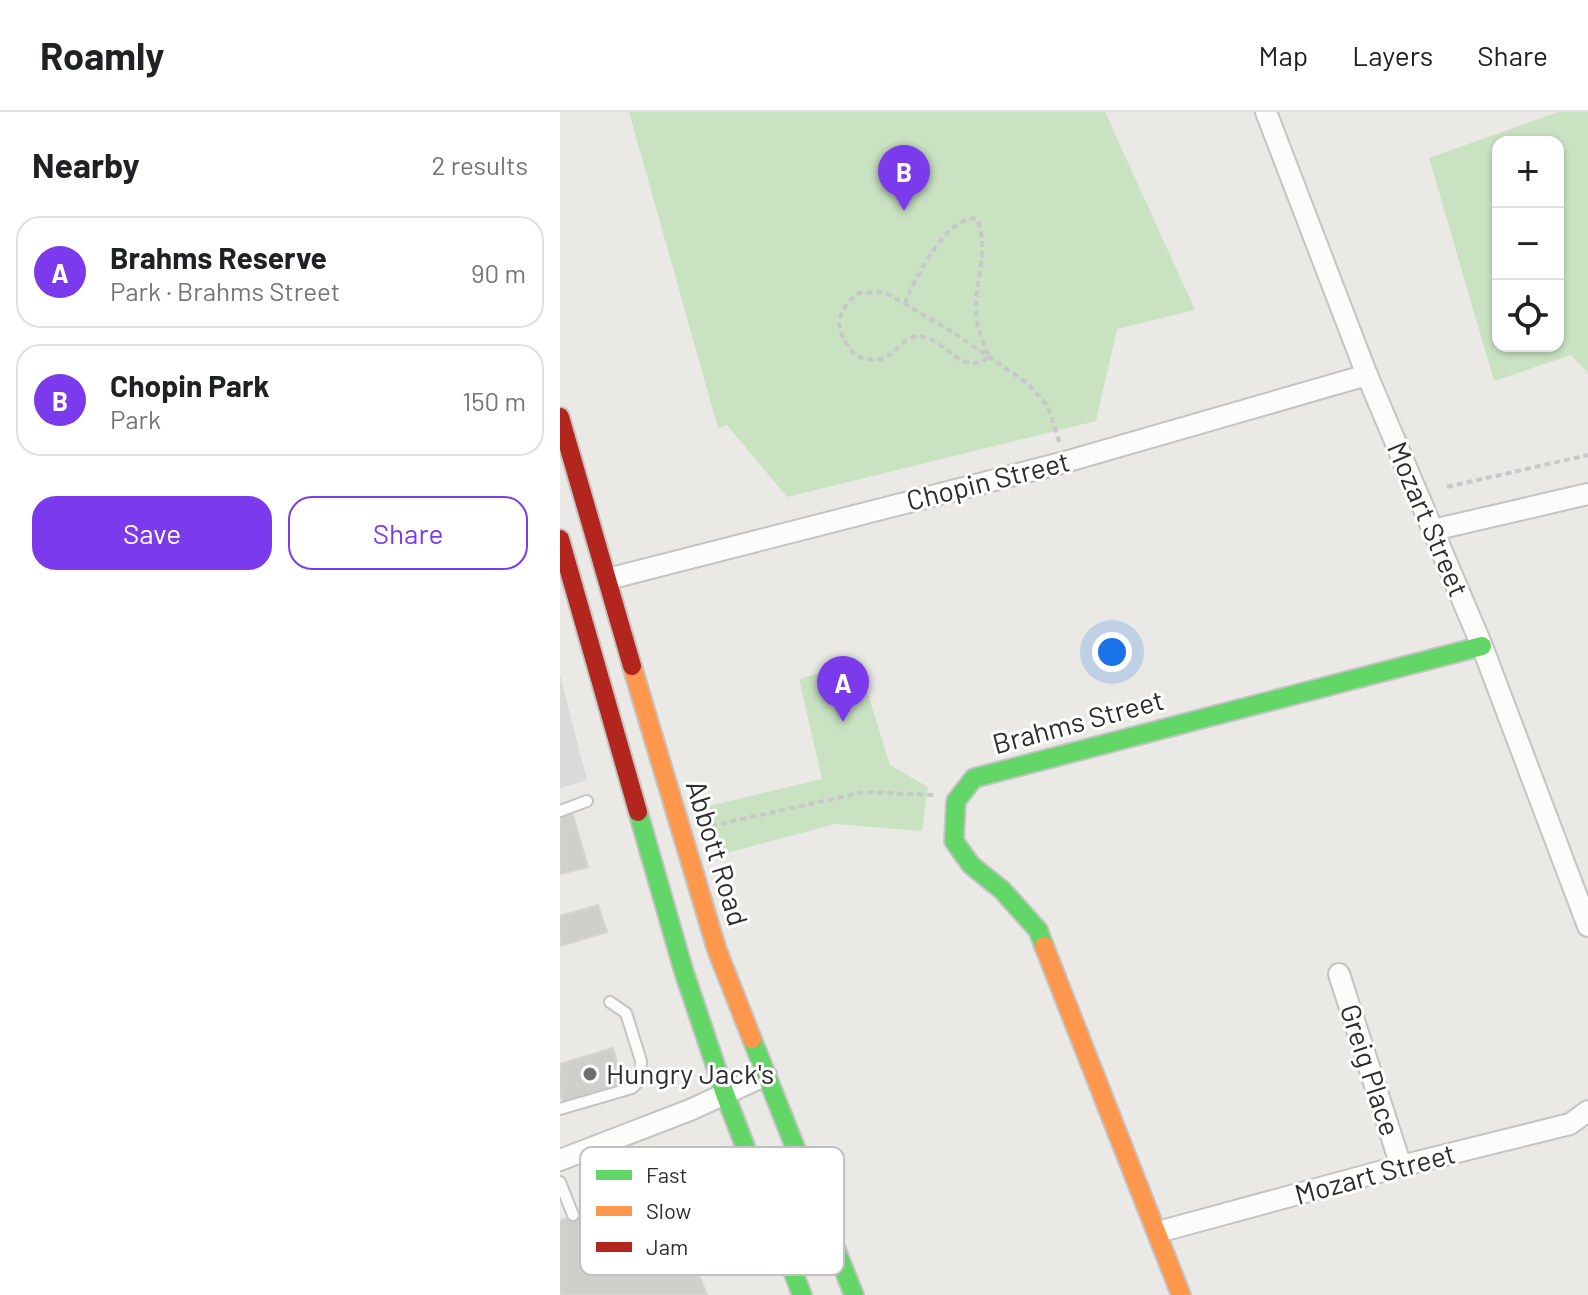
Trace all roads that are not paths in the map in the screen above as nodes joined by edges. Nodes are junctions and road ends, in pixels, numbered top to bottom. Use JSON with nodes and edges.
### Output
{"nodes":[{"id":1,"x":1266,"y":112,"type":"edge"},
{"id":2,"x":1367,"y":375,"type":"junction"},
{"id":3,"x":560,"y":417,"type":"edge"},
{"id":4,"x":1588,"y":494,"type":"edge"},
{"id":5,"x":1433,"y":530,"type":"junction"},
{"id":6,"x":560,"y":539,"type":"edge"},
{"id":7,"x":608,"y":579,"type":"junction"},
{"id":8,"x":1482,"y":646,"type":"junction"},
{"id":9,"x":587,"y":801,"type":"dead end"},
{"id":10,"x":560,"y":811,"type":"edge"},
{"id":11,"x":1588,"y":926,"type":"edge"},
{"id":12,"x":1339,"y":974,"type":"dead end"},
{"id":13,"x":610,"y":1002,"type":"dead end"},
{"id":14,"x":766,"y":1075,"type":"junction"},
{"id":15,"x":725,"y":1094,"type":"junction"},
{"id":16,"x":560,"y":1109,"type":"edge"},
{"id":17,"x":1588,"y":1111,"type":"edge"},
{"id":18,"x":594,"y":1147,"type":"edge"},
{"id":19,"x":745,"y":1147,"type":"edge"},
{"id":20,"x":795,"y":1147,"type":"edge"},
{"id":21,"x":580,"y":1152,"type":"edge"},
{"id":22,"x":560,"y":1160,"type":"edge"},
{"id":23,"x":1401,"y":1166,"type":"junction"},
{"id":24,"x":560,"y":1182,"type":"edge"},
{"id":25,"x":573,"y":1215,"type":"dead end"},
{"id":26,"x":1158,"y":1232,"type":"junction"},
{"id":27,"x":844,"y":1270,"type":"edge"},
{"id":28,"x":794,"y":1275,"type":"edge"},
{"id":29,"x":802,"y":1295,"type":"edge"},
{"id":30,"x":854,"y":1295,"type":"edge"},
{"id":31,"x":1181,"y":1295,"type":"edge"}],
"edges":[{"from":1,"to":2,"type":"street","name":"Mozart Street"},
{"from":2,"to":5,"type":"street","name":"Mozart Street"},
{"from":2,"to":7,"type":"street","name":"Chopin Street"},
{"from":3,"to":7,"type":"main road","name":"Abbott Road"},
{"from":4,"to":5,"type":"street"},
{"from":5,"to":8,"type":"street","name":"Mozart Street"},
{"from":6,"to":15,"type":"main road"},
{"from":7,"to":14,"type":"main road","name":"Abbott Road"},
{"from":8,"to":11,"type":"street","name":"Mozart Street"},
{"from":8,"to":26,"type":"main road","name":"Brahms Street"},
{"from":9,"to":10,"type":"lane"},
{"from":12,"to":23,"type":"street","name":"Greig Place"},
{"from":13,"to":16,"type":"lane"},
{"from":14,"to":15,"type":"street"},
{"from":14,"to":20,"type":"main road","name":"Abbott Road"},
{"from":15,"to":18,"type":"street"},
{"from":15,"to":19,"type":"main road"},
{"from":17,"to":23,"type":"street","name":"Mozart Street"},
{"from":21,"to":22,"type":"street"},
{"from":23,"to":26,"type":"street","name":"Mozart Street"},
{"from":24,"to":25,"type":"lane"},
{"from":26,"to":31,"type":"main road"},
{"from":27,"to":30,"type":"main road","name":"Abbott Road"},
{"from":28,"to":29,"type":"main road"}]}
